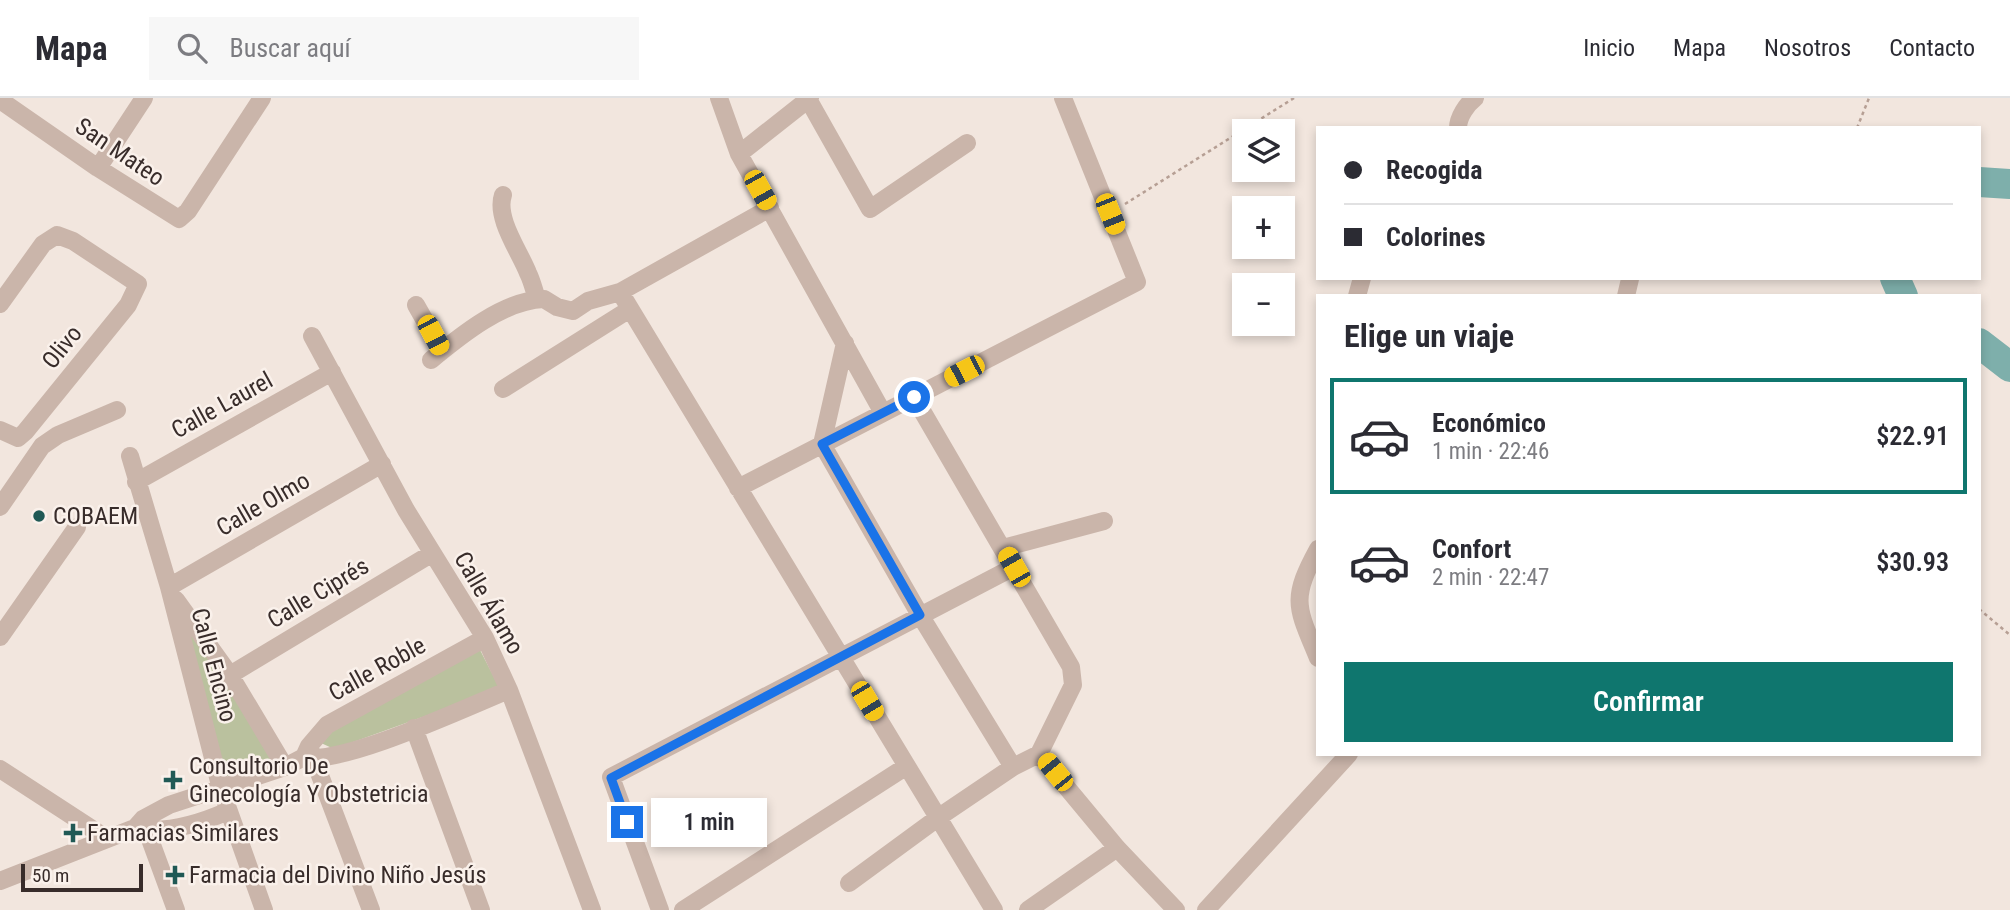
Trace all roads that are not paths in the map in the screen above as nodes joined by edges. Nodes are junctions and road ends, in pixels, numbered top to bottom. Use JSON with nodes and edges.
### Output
{"nodes":[{"id":1,"x":144,"y":98,"type":"edge"},
{"id":2,"x":262,"y":98,"type":"edge"},
{"id":3,"x":719,"y":98,"type":"edge"},
{"id":4,"x":809,"y":98,"type":"edge"},
{"id":5,"x":1063,"y":98,"type":"edge"},
{"id":6,"x":1475,"y":98,"type":"edge"},
{"id":7,"x":0,"y":100,"type":"edge"},
{"id":8,"x":1458,"y":126,"type":"edge"},
{"id":9,"x":967,"y":143,"type":"dead end"},
{"id":10,"x":739,"y":154,"type":"junction"},
{"id":11,"x":98,"y":167,"type":"junction"},
{"id":12,"x":503,"y":195,"type":"dead end"},
{"id":13,"x":769,"y":208,"type":"junction"},
{"id":14,"x":620,"y":292,"type":"junction"},
{"id":15,"x":537,"y":299,"type":"junction"},
{"id":16,"x":0,"y":304,"type":"edge"},
{"id":17,"x":416,"y":305,"type":"dead end"},
{"id":18,"x":630,"y":309,"type":"junction"},
{"id":19,"x":312,"y":336,"type":"dead end"},
{"id":20,"x":845,"y":343,"type":"junction"},
{"id":21,"x":332,"y":372,"type":"junction"},
{"id":22,"x":503,"y":389,"type":"dead end"},
{"id":23,"x":914,"y":397,"type":"junction"},
{"id":24,"x":117,"y":410,"type":"dead end"},
{"id":25,"x":883,"y":413,"type":"junction"},
{"id":26,"x":0,"y":430,"type":"edge"},
{"id":27,"x":822,"y":444,"type":"junction"},
{"id":28,"x":130,"y":456,"type":"dead end"},
{"id":29,"x":382,"y":464,"type":"junction"},
{"id":30,"x":136,"y":482,"type":"junction"},
{"id":31,"x":738,"y":488,"type":"junction"},
{"id":32,"x":0,"y":508,"type":"edge"},
{"id":33,"x":1104,"y":521,"type":"dead end"},
{"id":34,"x":77,"y":527,"type":"dead end"},
{"id":35,"x":1003,"y":548,"type":"junction"},
{"id":36,"x":1316,"y":553,"type":"edge"},
{"id":37,"x":431,"y":554,"type":"junction"},
{"id":38,"x":1014,"y":567,"type":"junction"},
{"id":39,"x":169,"y":589,"type":"junction"},
{"id":40,"x":920,"y":615,"type":"junction"},
{"id":41,"x":0,"y":637,"type":"edge"},
{"id":42,"x":485,"y":638,"type":"junction"},
{"id":43,"x":1316,"y":653,"type":"edge"},
{"id":44,"x":841,"y":658,"type":"junction"},
{"id":45,"x":230,"y":674,"type":"junction"},
{"id":46,"x":509,"y":690,"type":"junction"},
{"id":47,"x":414,"y":728,"type":"junction"},
{"id":48,"x":309,"y":754,"type":"junction"},
{"id":49,"x":1039,"y":754,"type":"junction"},
{"id":50,"x":1347,"y":756,"type":"edge"},
{"id":51,"x":907,"y":766,"type":"junction"},
{"id":52,"x":285,"y":767,"type":"junction"},
{"id":53,"x":1013,"y":767,"type":"junction"},
{"id":54,"x":0,"y":769,"type":"edge"},
{"id":55,"x":220,"y":789,"type":"junction"},
{"id":56,"x":228,"y":811,"type":"junction"},
{"id":57,"x":939,"y":817,"type":"junction"},
{"id":58,"x":142,"y":826,"type":"junction"},
{"id":59,"x":106,"y":838,"type":"junction"},
{"id":60,"x":1117,"y":848,"type":"junction"},
{"id":61,"x":0,"y":881,"type":"edge"},
{"id":62,"x":849,"y":883,"type":"dead end"},
{"id":63,"x":176,"y":910,"type":"edge"},
{"id":64,"x":264,"y":910,"type":"edge"},
{"id":65,"x":371,"y":910,"type":"edge"},
{"id":66,"x":481,"y":910,"type":"edge"},
{"id":67,"x":592,"y":910,"type":"edge"},
{"id":68,"x":660,"y":910,"type":"edge"},
{"id":69,"x":683,"y":910,"type":"edge"},
{"id":70,"x":994,"y":910,"type":"edge"},
{"id":71,"x":1028,"y":910,"type":"edge"},
{"id":72,"x":1176,"y":910,"type":"edge"},
{"id":73,"x":1206,"y":910,"type":"edge"}],
"edges":[{"from":1,"to":11,"type":"street"},
{"from":2,"to":11,"type":"street","name":"San Mateo"},
{"from":3,"to":10,"type":"street"},
{"from":4,"to":9,"type":"street"},
{"from":4,"to":10,"type":"street"},
{"from":5,"to":23,"type":"street"},
{"from":6,"to":8,"type":"street"},
{"from":7,"to":11,"type":"street","name":"San Mateo"},
{"from":10,"to":13,"type":"street"},
{"from":12,"to":15,"type":"street"},
{"from":13,"to":14,"type":"street"},
{"from":13,"to":20,"type":"street"},
{"from":14,"to":15,"type":"street"},
{"from":14,"to":18,"type":"street"},
{"from":15,"to":17,"type":"street"},
{"from":16,"to":26,"type":"street","name":"Olivo"},
{"from":18,"to":22,"type":"street"},
{"from":18,"to":31,"type":"street"},
{"from":19,"to":21,"type":"street","name":"Calle Álamo"},
{"from":20,"to":25,"type":"street"},
{"from":20,"to":27,"type":"street"},
{"from":21,"to":29,"type":"street","name":"Calle Álamo"},
{"from":21,"to":30,"type":"street","name":"Calle Laurel"},
{"from":23,"to":25,"type":"street"},
{"from":23,"to":35,"type":"street"},
{"from":24,"to":32,"type":"street"},
{"from":25,"to":27,"type":"street"},
{"from":27,"to":31,"type":"street"},
{"from":27,"to":40,"type":"street"},
{"from":28,"to":30,"type":"street","name":"Calle Encino"},
{"from":29,"to":37,"type":"street","name":"Calle Álamo"},
{"from":29,"to":39,"type":"street","name":"Calle Olmo"},
{"from":30,"to":39,"type":"street","name":"Calle Encino"},
{"from":31,"to":44,"type":"street"},
{"from":33,"to":35,"type":"street"},
{"from":34,"to":41,"type":"street"},
{"from":35,"to":38,"type":"street"},
{"from":36,"to":43,"type":"street"},
{"from":37,"to":42,"type":"street","name":"Calle Álamo"},
{"from":37,"to":45,"type":"street","name":"Calle Ciprés"},
{"from":38,"to":40,"type":"street"},
{"from":38,"to":49,"type":"street"},
{"from":39,"to":45,"type":"street","name":"Calle Encino"},
{"from":39,"to":55,"type":"street","name":"Calle Encino"},
{"from":40,"to":44,"type":"street"},
{"from":40,"to":53,"type":"street"},
{"from":42,"to":46,"type":"street","name":"Calle Álamo"},
{"from":42,"to":48,"type":"street","name":"Calle Roble"},
{"from":44,"to":51,"type":"street"},
{"from":44,"to":68,"type":"street"},
{"from":45,"to":52,"type":"street","name":"Calle Encino"},
{"from":46,"to":47,"type":"street","name":"Calle Roble"},
{"from":46,"to":67,"type":"street","name":"Calle Álamo"},
{"from":47,"to":48,"type":"street","name":"Calle Roble"},
{"from":47,"to":66,"type":"street"},
{"from":48,"to":52,"type":"street","name":"Calle Roble"},
{"from":48,"to":65,"type":"street"},
{"from":49,"to":53,"type":"street"},
{"from":49,"to":60,"type":"street"},
{"from":50,"to":73,"type":"street"},
{"from":51,"to":57,"type":"street"},
{"from":51,"to":69,"type":"street"},
{"from":52,"to":55,"type":"street","name":"Calle Roble"},
{"from":53,"to":57,"type":"street"},
{"from":54,"to":59,"type":"street"},
{"from":55,"to":56,"type":"street","name":"Calle Encino"},
{"from":55,"to":58,"type":"street","name":"Calle Roble"},
{"from":56,"to":58,"type":"street"},
{"from":56,"to":64,"type":"street","name":"Calle Encino"},
{"from":57,"to":62,"type":"street"},
{"from":57,"to":70,"type":"street"},
{"from":58,"to":59,"type":"street"},
{"from":58,"to":63,"type":"street"},
{"from":59,"to":61,"type":"street"},
{"from":60,"to":71,"type":"street"},
{"from":60,"to":72,"type":"street"}]}
